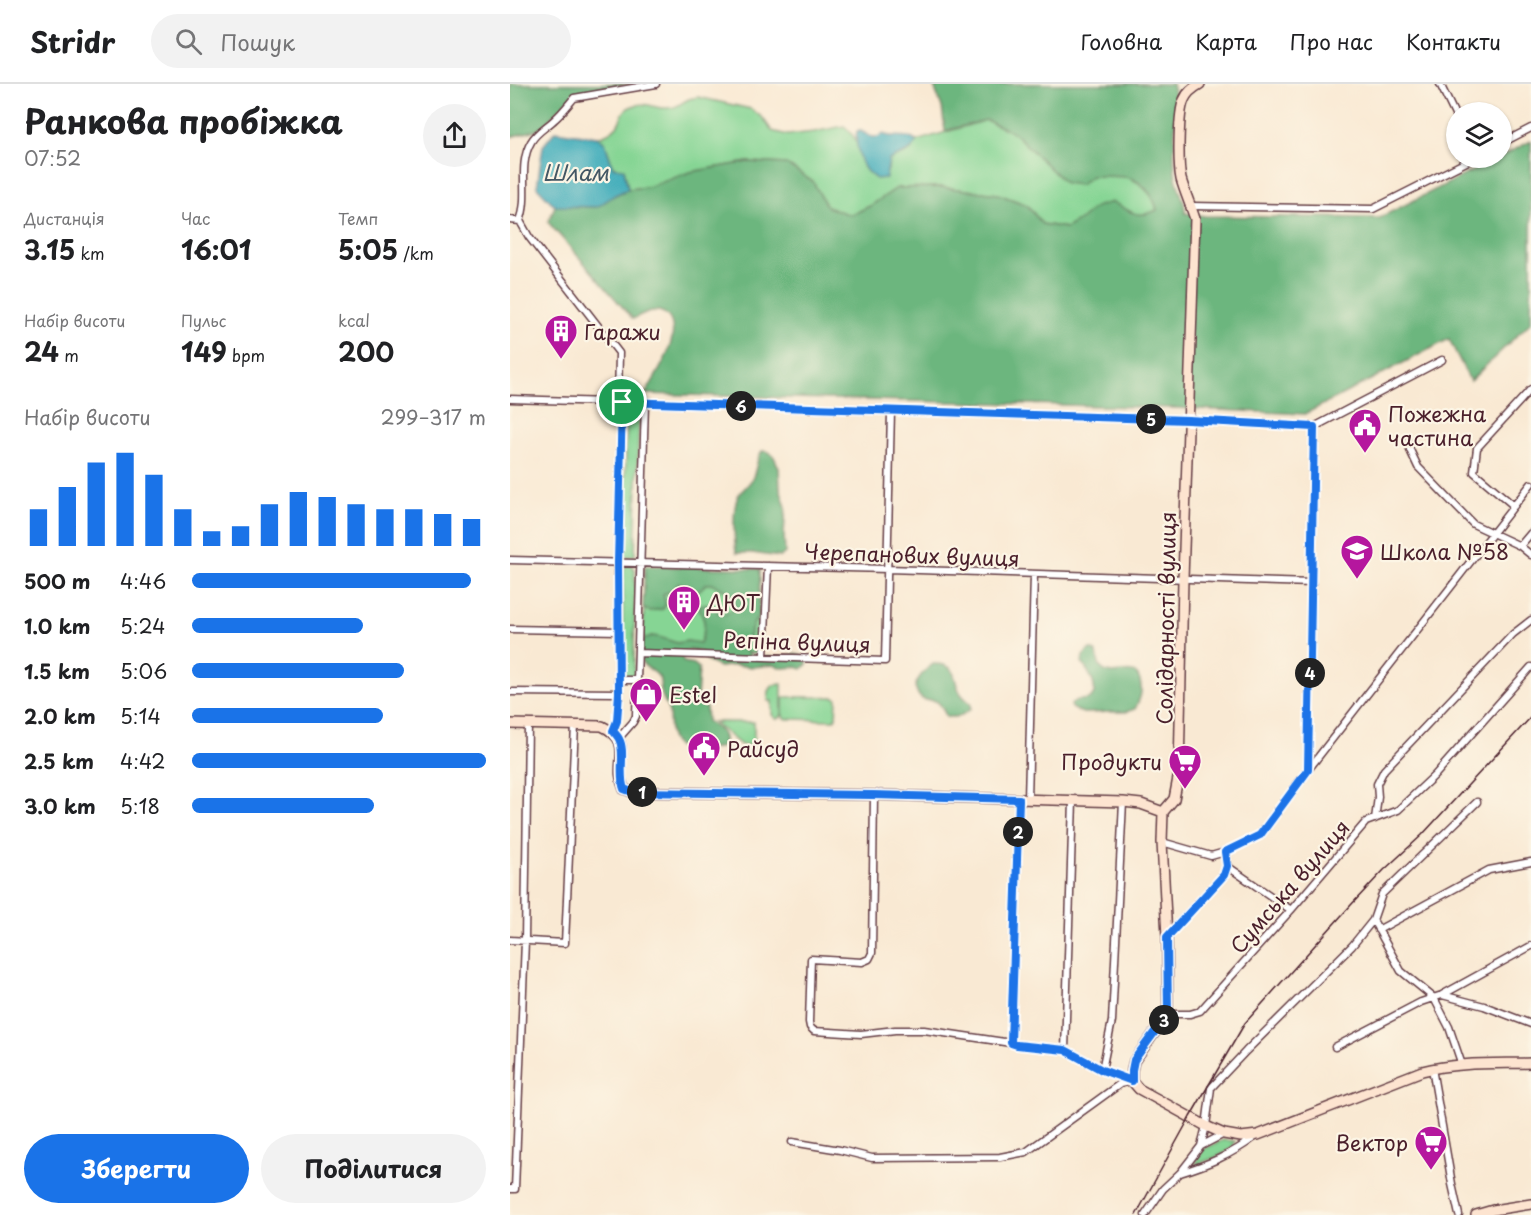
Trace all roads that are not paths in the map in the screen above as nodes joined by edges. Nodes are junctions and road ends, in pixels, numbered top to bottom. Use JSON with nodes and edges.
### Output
{"nodes":[{"id":1,"x":656,"y":84,"type":"edge"},
{"id":2,"x":1200,"y":84,"type":"edge"},
{"id":3,"x":1440,"y":84,"type":"edge"},
{"id":4,"x":1449,"y":102,"type":"edge"},
{"id":5,"x":1531,"y":128,"type":"edge"},
{"id":6,"x":1512,"y":138,"type":"edge"},
{"id":7,"x":1454,"y":168,"type":"edge"},
{"id":8,"x":1191,"y":206,"type":"junction"},
{"id":9,"x":510,"y":220,"type":"edge"},
{"id":10,"x":520,"y":220,"type":"junction"},
{"id":11,"x":1442,"y":360,"type":"dead end"},
{"id":12,"x":1531,"y":389,"type":"edge"},
{"id":13,"x":510,"y":399,"type":"edge"},
{"id":14,"x":620,"y":402,"type":"junction"},
{"id":15,"x":645,"y":403,"type":"junction"},
{"id":16,"x":891,"y":411,"type":"junction"},
{"id":17,"x":1188,"y":420,"type":"junction"},
{"id":18,"x":1314,"y":427,"type":"junction"},
{"id":19,"x":1408,"y":441,"type":"dead end"},
{"id":20,"x":1531,"y":484,"type":"edge"},
{"id":21,"x":1514,"y":506,"type":"junction"},
{"id":22,"x":1531,"y":533,"type":"edge"},
{"id":23,"x":1492,"y":534,"type":"junction"},
{"id":24,"x":1520,"y":546,"type":"junction"},
{"id":25,"x":1531,"y":555,"type":"edge"},
{"id":26,"x":510,"y":560,"type":"edge"},
{"id":27,"x":618,"y":563,"type":"junction"},
{"id":28,"x":641,"y":563,"type":"junction"},
{"id":29,"x":768,"y":567,"type":"junction"},
{"id":30,"x":888,"y":569,"type":"junction"},
{"id":31,"x":1034,"y":574,"type":"junction"},
{"id":32,"x":1183,"y":579,"type":"junction"},
{"id":33,"x":1312,"y":583,"type":"junction"},
{"id":34,"x":1531,"y":620,"type":"edge"},
{"id":35,"x":510,"y":629,"type":"edge"},
{"id":36,"x":618,"y":631,"type":"junction"},
{"id":37,"x":638,"y":653,"type":"junction"},
{"id":38,"x":764,"y":657,"type":"junction"},
{"id":39,"x":1531,"y":667,"type":"edge"},
{"id":40,"x":618,"y":680,"type":"junction"},
{"id":41,"x":636,"y":680,"type":"junction"},
{"id":42,"x":510,"y":692,"type":"edge"},
{"id":43,"x":619,"y":693,"type":"junction"},
{"id":44,"x":510,"y":724,"type":"edge"},
{"id":45,"x":528,"y":724,"type":"junction"},
{"id":46,"x":575,"y":726,"type":"junction"},
{"id":47,"x":616,"y":735,"type":"junction"},
{"id":48,"x":1308,"y":770,"type":"junction"},
{"id":49,"x":873,"y":795,"type":"junction"},
{"id":50,"x":1023,"y":799,"type":"junction"},
{"id":51,"x":1073,"y":801,"type":"junction"},
{"id":52,"x":1123,"y":802,"type":"junction"},
{"id":53,"x":1477,"y":802,"type":"dead end"},
{"id":54,"x":1163,"y":812,"type":"junction"},
{"id":55,"x":1375,"y":819,"type":"junction"},
{"id":56,"x":1162,"y":842,"type":"junction"},
{"id":57,"x":1225,"y":852,"type":"junction"},
{"id":58,"x":1531,"y":862,"type":"edge"},
{"id":59,"x":1227,"y":866,"type":"junction"},
{"id":60,"x":1291,"y":910,"type":"junction"},
{"id":61,"x":1373,"y":920,"type":"junction"},
{"id":62,"x":1378,"y":930,"type":"junction"},
{"id":63,"x":1167,"y":937,"type":"junction"},
{"id":64,"x":510,"y":940,"type":"edge"},
{"id":65,"x":525,"y":941,"type":"junction"},
{"id":66,"x":1531,"y":946,"type":"edge"},
{"id":67,"x":1442,"y":995,"type":"junction"},
{"id":68,"x":1434,"y":998,"type":"junction"},
{"id":69,"x":1168,"y":1014,"type":"junction"},
{"id":70,"x":1531,"y":1024,"type":"edge"},
{"id":71,"x":1011,"y":1043,"type":"junction"},
{"id":72,"x":1335,"y":1047,"type":"dead end"},
{"id":73,"x":1065,"y":1050,"type":"junction"},
{"id":74,"x":1531,"y":1063,"type":"edge"},
{"id":75,"x":1462,"y":1065,"type":"junction"},
{"id":76,"x":1432,"y":1068,"type":"junction"},
{"id":77,"x":1102,"y":1070,"type":"junction"},
{"id":78,"x":1132,"y":1081,"type":"junction"},
{"id":79,"x":1206,"y":1126,"type":"junction"},
{"id":80,"x":1224,"y":1134,"type":"junction"},
{"id":81,"x":1258,"y":1135,"type":"junction"},
{"id":82,"x":792,"y":1142,"type":"dead end"},
{"id":83,"x":1201,"y":1146,"type":"junction"},
{"id":84,"x":1180,"y":1173,"type":"junction"},
{"id":85,"x":513,"y":1189,"type":"edge"},
{"id":86,"x":1531,"y":1204,"type":"edge"},
{"id":87,"x":1145,"y":1215,"type":"edge"},
{"id":88,"x":1459,"y":1215,"type":"edge"},
{"id":89,"x":1476,"y":1215,"type":"edge"}],
"edges":[{"from":1,"to":10,"type":"street"},
{"from":2,"to":8,"type":"street","name":"Солідарності вулиця"},
{"from":3,"to":4,"type":"street"},
{"from":5,"to":6,"type":"street"},
{"from":7,"to":8,"type":"street"},
{"from":8,"to":17,"type":"street","name":"Солідарності вулиця"},
{"from":9,"to":10,"type":"street"},
{"from":10,"to":14,"type":"street"},
{"from":11,"to":18,"type":"street"},
{"from":12,"to":21,"type":"street"},
{"from":13,"to":14,"type":"street"},
{"from":14,"to":15,"type":"street"},
{"from":14,"to":27,"type":"street"},
{"from":15,"to":16,"type":"street"},
{"from":15,"to":28,"type":"street"},
{"from":16,"to":17,"type":"street"},
{"from":16,"to":30,"type":"street","name":"Репiна вулиця"},
{"from":17,"to":18,"type":"street"},
{"from":17,"to":32,"type":"street","name":"Солідарності вулиця"},
{"from":18,"to":33,"type":"street"},
{"from":19,"to":23,"type":"street"},
{"from":20,"to":21,"type":"street"},
{"from":21,"to":23,"type":"street"},
{"from":22,"to":24,"type":"street"},
{"from":23,"to":24,"type":"street"},
{"from":23,"to":48,"type":"street"},
{"from":24,"to":25,"type":"street"},
{"from":26,"to":27,"type":"street","name":"Черепанових вулиця"},
{"from":27,"to":28,"type":"street","name":"Черепанових вулиця"},
{"from":27,"to":36,"type":"street"},
{"from":28,"to":29,"type":"street","name":"Черепанових вулиця"},
{"from":28,"to":37,"type":"street"},
{"from":29,"to":30,"type":"street","name":"Черепанових вулиця"},
{"from":29,"to":38,"type":"street"},
{"from":30,"to":31,"type":"street","name":"Черепанових вулиця"},
{"from":30,"to":38,"type":"street","name":"Репiна вулиця"},
{"from":31,"to":32,"type":"street","name":"Черепанових вулиця"},
{"from":31,"to":50,"type":"street"},
{"from":32,"to":33,"type":"street","name":"Черепанових вулиця"},
{"from":32,"to":54,"type":"street","name":"Солідарності вулиця"},
{"from":33,"to":48,"type":"street"},
{"from":34,"to":55,"type":"street"},
{"from":35,"to":36,"type":"street"},
{"from":36,"to":40,"type":"street"},
{"from":37,"to":38,"type":"street","name":"Репiна вулиця"},
{"from":37,"to":41,"type":"street"},
{"from":39,"to":55,"type":"street","name":"Сумська вулиця"},
{"from":40,"to":41,"type":"street"},
{"from":40,"to":43,"type":"street"},
{"from":41,"to":47,"type":"street"},
{"from":42,"to":43,"type":"street"},
{"from":43,"to":47,"type":"street"},
{"from":44,"to":45,"type":"street"},
{"from":45,"to":46,"type":"street"},
{"from":45,"to":65,"type":"street"},
{"from":46,"to":47,"type":"street"},
{"from":46,"to":65,"type":"street"},
{"from":47,"to":49,"type":"street"},
{"from":48,"to":57,"type":"street"},
{"from":49,"to":50,"type":"street"},
{"from":49,"to":71,"type":"street"},
{"from":50,"to":51,"type":"street"},
{"from":50,"to":71,"type":"street"},
{"from":51,"to":52,"type":"street"},
{"from":51,"to":73,"type":"street"},
{"from":52,"to":54,"type":"street"},
{"from":52,"to":77,"type":"street"},
{"from":53,"to":61,"type":"street"},
{"from":54,"to":56,"type":"street","name":"Солідарності вулиця"},
{"from":55,"to":60,"type":"street","name":"Сумська вулиця"},
{"from":56,"to":57,"type":"street"},
{"from":56,"to":63,"type":"street","name":"Солідарності вулиця"},
{"from":57,"to":59,"type":"street"},
{"from":58,"to":62,"type":"street"},
{"from":59,"to":60,"type":"street"},
{"from":59,"to":63,"type":"street"},
{"from":60,"to":69,"type":"street","name":"Сумська вулиця"},
{"from":61,"to":62,"type":"street"},
{"from":61,"to":79,"type":"street"},
{"from":62,"to":68,"type":"street"},
{"from":63,"to":69,"type":"street","name":"Солідарності вулиця"},
{"from":64,"to":65,"type":"street"},
{"from":65,"to":85,"type":"street"},
{"from":66,"to":67,"type":"street"},
{"from":67,"to":68,"type":"street"},
{"from":67,"to":70,"type":"street"},
{"from":68,"to":72,"type":"street"},
{"from":68,"to":75,"type":"street"},
{"from":69,"to":78,"type":"street"},
{"from":71,"to":73,"type":"street"},
{"from":73,"to":77,"type":"street"},
{"from":74,"to":75,"type":"street"},
{"from":75,"to":76,"type":"street"},
{"from":76,"to":81,"type":"street"},
{"from":76,"to":88,"type":"street"},
{"from":77,"to":78,"type":"street"},
{"from":78,"to":79,"type":"street"},
{"from":78,"to":82,"type":"street"},
{"from":79,"to":80,"type":"street"},
{"from":79,"to":83,"type":"street"},
{"from":80,"to":81,"type":"street"},
{"from":80,"to":83,"type":"street"},
{"from":81,"to":84,"type":"street"},
{"from":83,"to":84,"type":"street"},
{"from":84,"to":87,"type":"street"},
{"from":86,"to":89,"type":"street"}]}
